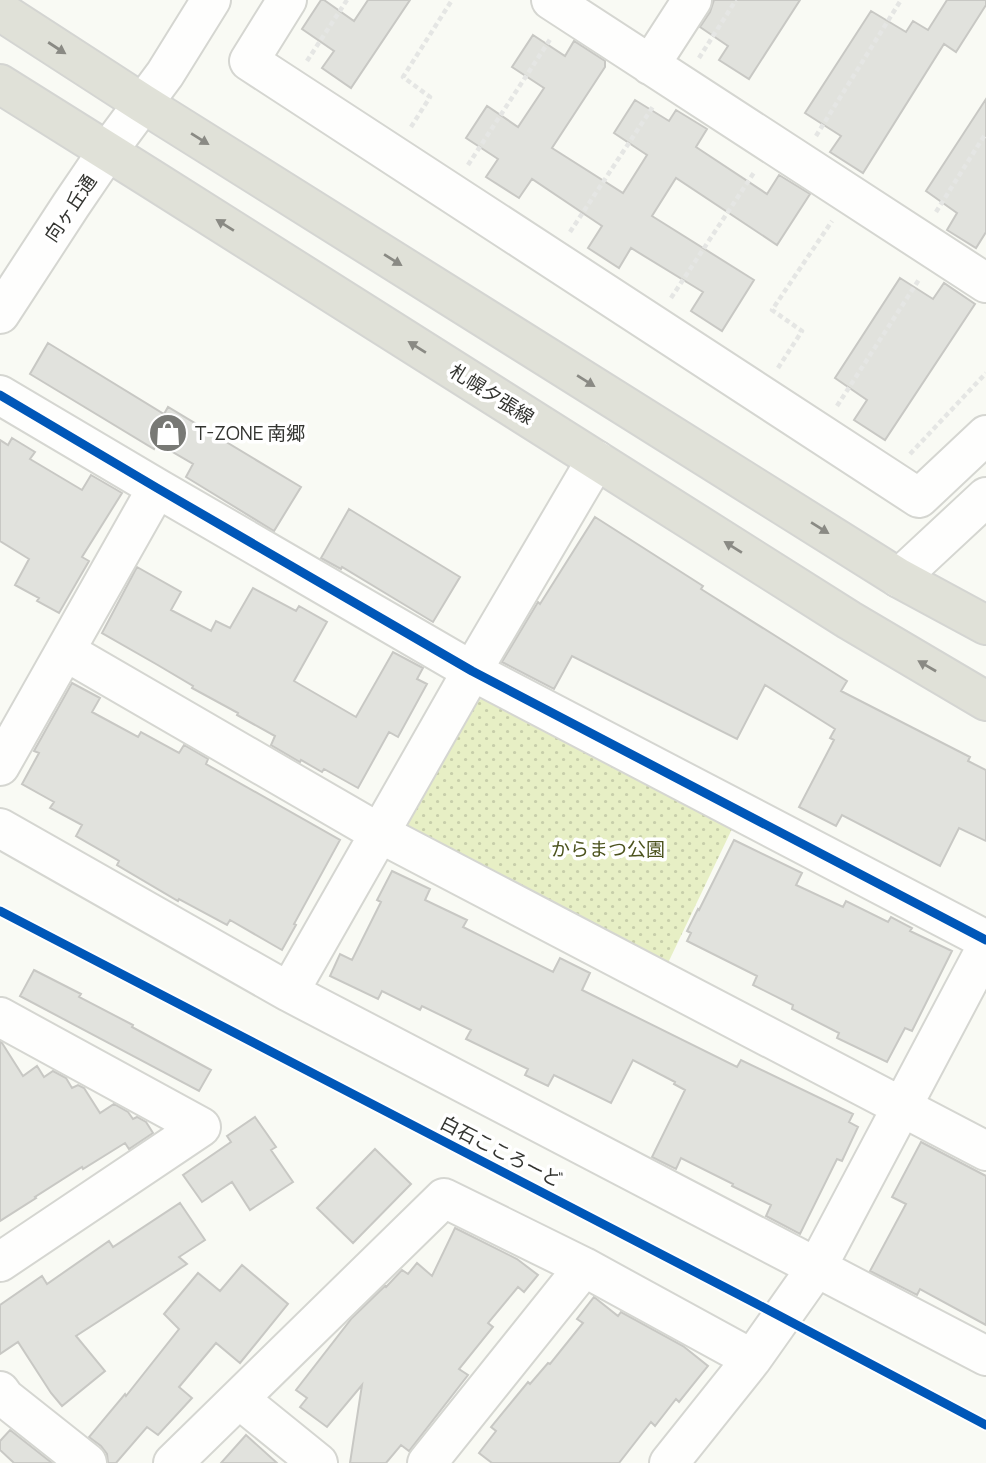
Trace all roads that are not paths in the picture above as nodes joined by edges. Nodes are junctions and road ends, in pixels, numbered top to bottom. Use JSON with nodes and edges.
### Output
{"nodes":[{"id":1,"x":211,"y":0,"type":"edge"},
{"id":2,"x":287,"y":0,"type":"edge"},
{"id":3,"x":692,"y":0,"type":"edge"},
{"id":4,"x":559,"y":6,"type":"edge"},
{"id":5,"x":0,"y":11,"type":"edge"},
{"id":6,"x":668,"y":76,"type":"junction"},
{"id":7,"x":0,"y":84,"type":"edge"},
{"id":8,"x":142,"y":103,"type":"junction"},
{"id":9,"x":107,"y":152,"type":"junction"},
{"id":10,"x":986,"y":283,"type":"edge"},
{"id":11,"x":0,"y":314,"type":"edge"},
{"id":12,"x":0,"y":395,"type":"edge"},
{"id":13,"x":986,"y":435,"type":"edge"},
{"id":14,"x":596,"y":460,"type":"junction"},
{"id":15,"x":157,"y":488,"type":"junction"},
{"id":16,"x":986,"y":497,"type":"edge"},
{"id":17,"x":899,"y":578,"type":"junction"},
{"id":18,"x":986,"y":625,"type":"edge"},
{"id":19,"x":65,"y":651,"type":"junction"},
{"id":20,"x":472,"y":671,"type":"junction"},
{"id":21,"x":986,"y":701,"type":"edge"},
{"id":22,"x":0,"y":766,"type":"edge"},
{"id":23,"x":0,"y":828,"type":"edge"},
{"id":24,"x":379,"y":833,"type":"junction"},
{"id":25,"x":986,"y":940,"type":"edge"},
{"id":26,"x":986,"y":948,"type":"edge"},
{"id":27,"x":289,"y":992,"type":"junction"},
{"id":28,"x":0,"y":1017,"type":"edge"},
{"id":29,"x":903,"y":1108,"type":"junction"},
{"id":30,"x":986,"y":1151,"type":"edge"},
{"id":31,"x":0,"y":1262,"type":"edge"},
{"id":32,"x":584,"y":1267,"type":"junction"},
{"id":33,"x":809,"y":1279,"type":"junction"},
{"id":34,"x":758,"y":1352,"type":"junction"},
{"id":35,"x":986,"y":1356,"type":"edge"},
{"id":36,"x":0,"y":1391,"type":"edge"},
{"id":37,"x":239,"y":1399,"type":"junction"},
{"id":38,"x":87,"y":1463,"type":"edge"},
{"id":39,"x":173,"y":1463,"type":"edge"},
{"id":40,"x":318,"y":1463,"type":"edge"},
{"id":41,"x":427,"y":1463,"type":"edge"},
{"id":42,"x":669,"y":1463,"type":"edge"}],
"edges":[{"from":1,"to":8,"type":"street","name":"向ヶ丘通"},
{"from":2,"to":13,"type":"street"},
{"from":3,"to":6,"type":"street"},
{"from":4,"to":6,"type":"street"},
{"from":5,"to":8,"type":"main road","one_way":true},
{"from":6,"to":10,"type":"street"},
{"from":7,"to":9,"type":"main road","name":"札幌夕張線"},
{"from":8,"to":9,"type":"street","name":"向ヶ丘通"},
{"from":8,"to":17,"type":"main road","one_way":true},
{"from":9,"to":11,"type":"street","name":"向ヶ丘通"},
{"from":14,"to":9,"type":"main road","name":"札幌夕張線","one_way":true},
{"from":12,"to":15,"type":"street"},
{"from":14,"to":20,"type":"street"},
{"from":21,"to":14,"type":"main road","name":"札幌夕張線","one_way":true},
{"from":15,"to":19,"type":"street"},
{"from":15,"to":20,"type":"street"},
{"from":16,"to":17,"type":"street"},
{"from":17,"to":18,"type":"main road"},
{"from":19,"to":22,"type":"street"},
{"from":19,"to":24,"type":"street"},
{"from":20,"to":24,"type":"street"},
{"from":20,"to":25,"type":"street"},
{"from":23,"to":27,"type":"street"},
{"from":24,"to":27,"type":"street"},
{"from":24,"to":29,"type":"street"},
{"from":26,"to":29,"type":"street"},
{"from":27,"to":33,"type":"street"},
{"from":28,"to":31,"type":"street"},
{"from":29,"to":30,"type":"street"},
{"from":29,"to":33,"type":"street"},
{"from":32,"to":34,"type":"street"},
{"from":32,"to":37,"type":"street"},
{"from":32,"to":41,"type":"street"},
{"from":33,"to":34,"type":"street"},
{"from":33,"to":35,"type":"street"},
{"from":34,"to":42,"type":"street"},
{"from":36,"to":38,"type":"street"},
{"from":37,"to":39,"type":"street"},
{"from":37,"to":40,"type":"street"}]}
